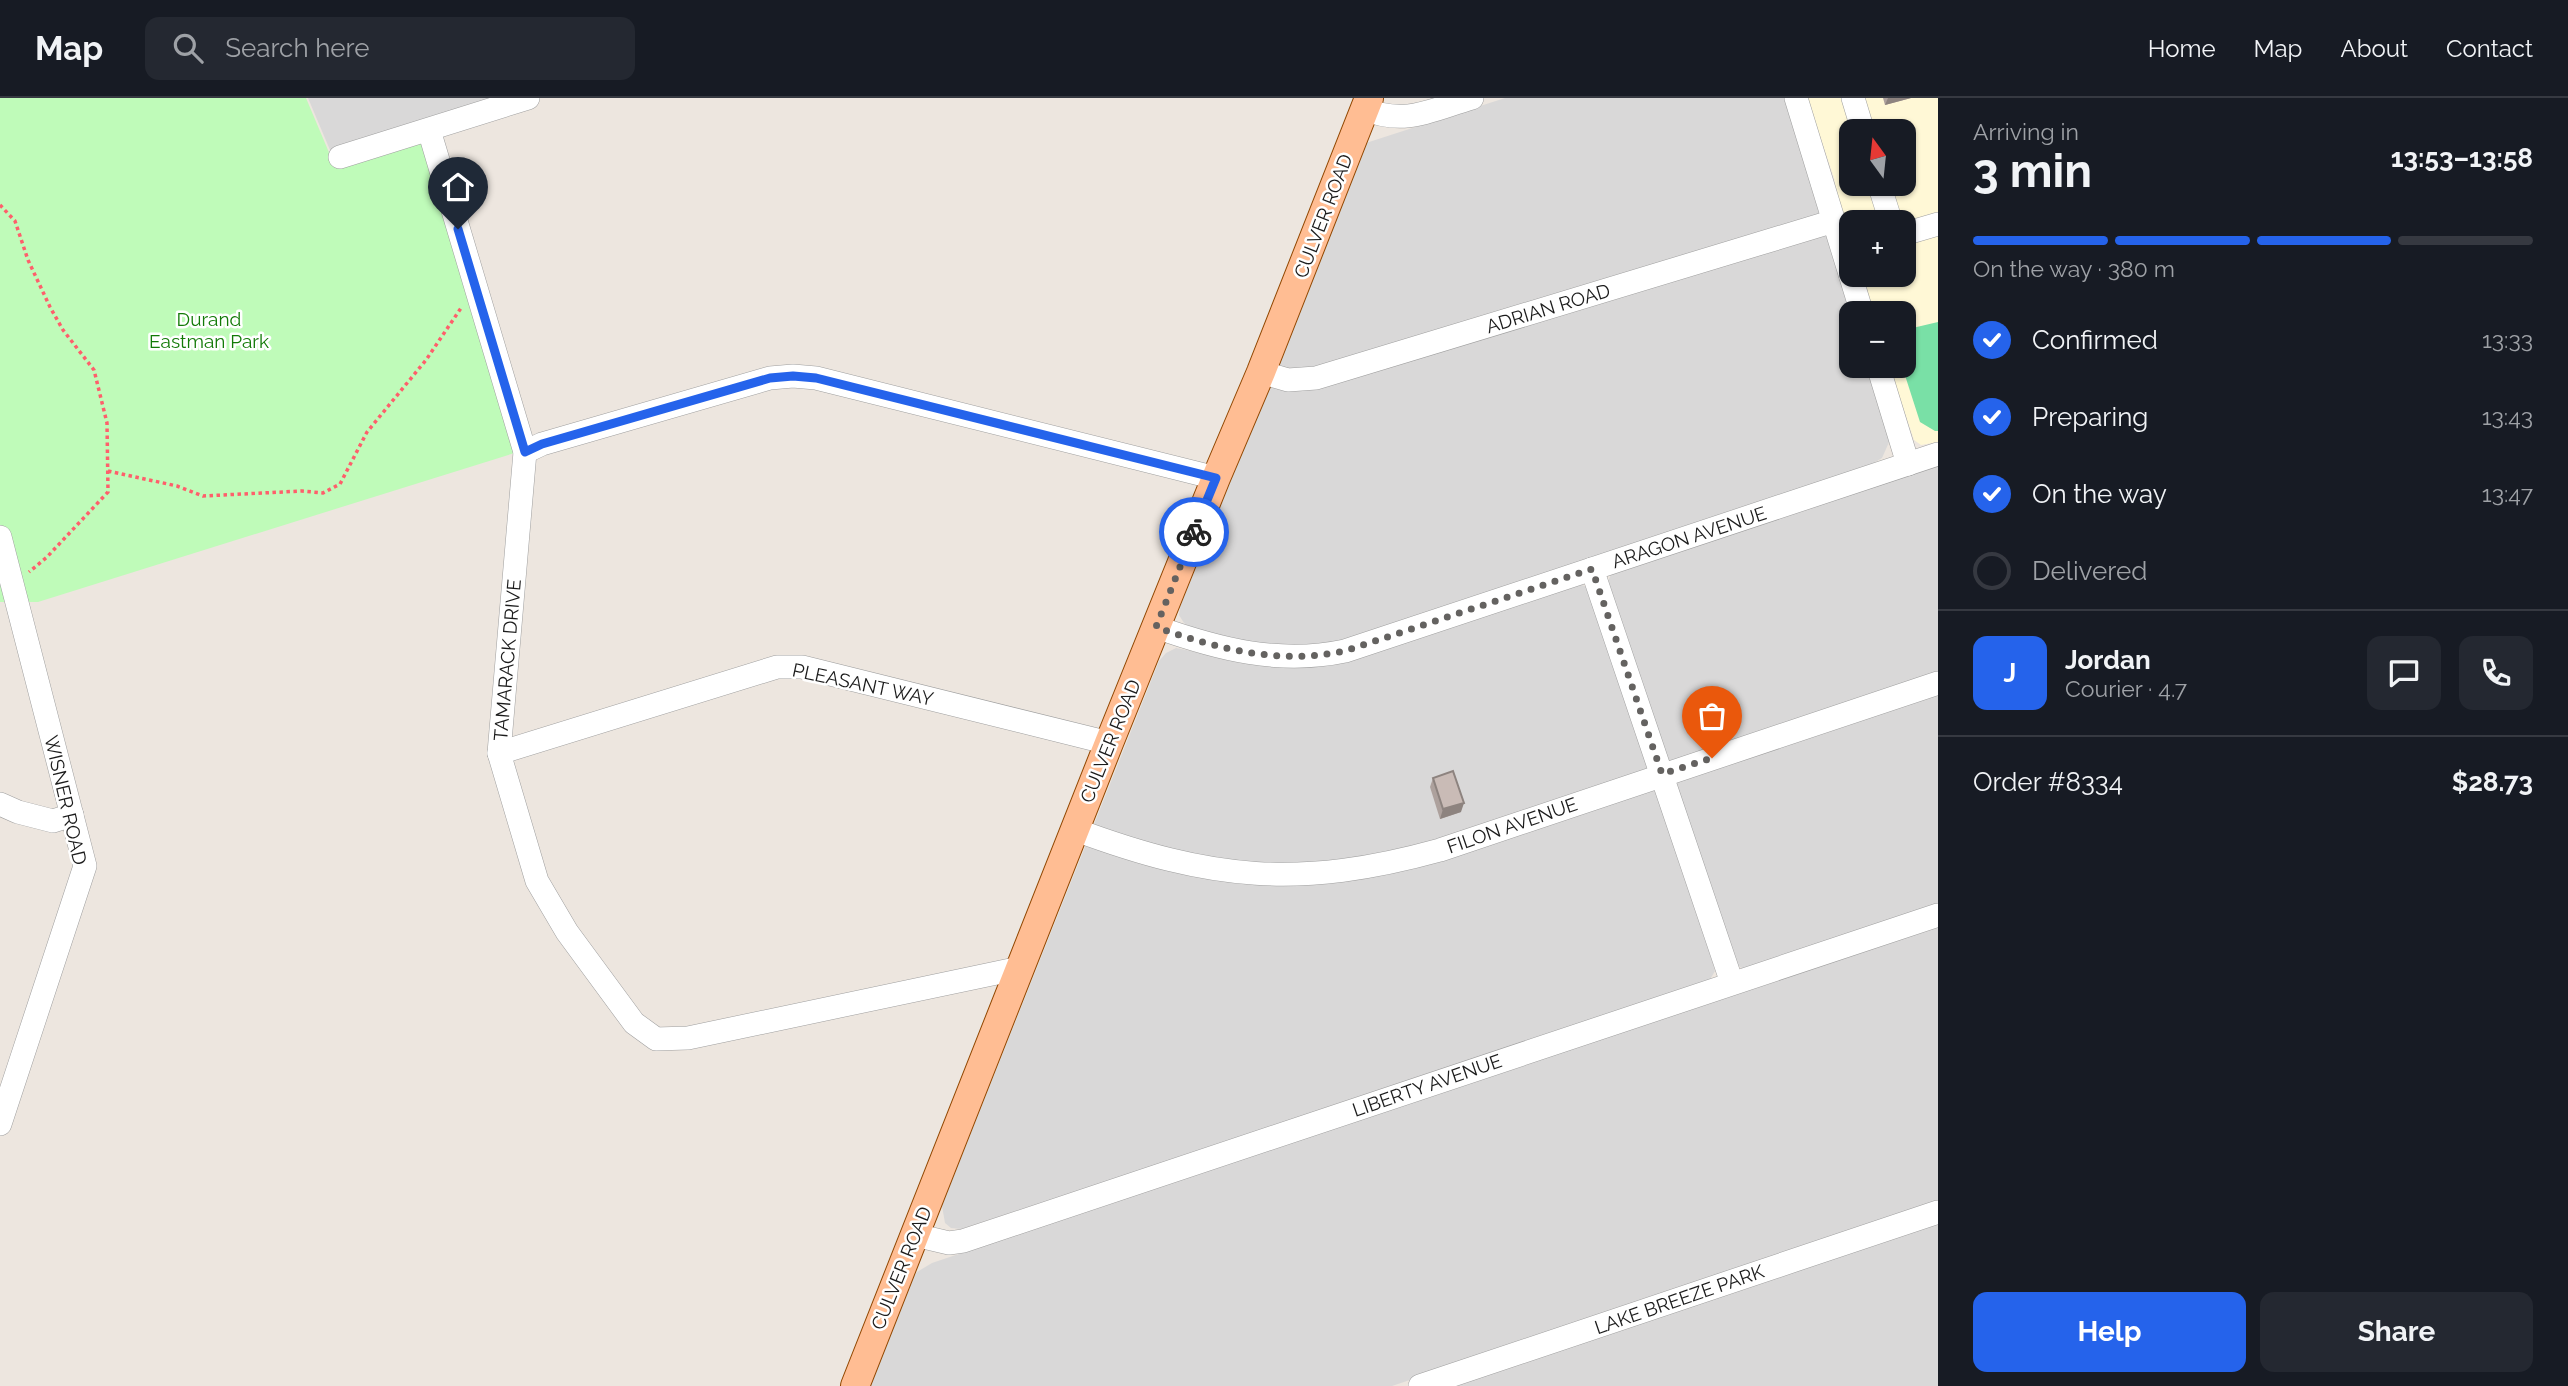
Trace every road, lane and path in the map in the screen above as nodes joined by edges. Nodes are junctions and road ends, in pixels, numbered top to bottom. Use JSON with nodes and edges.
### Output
{"nodes":[{"id":1,"x":528,"y":98,"type":"edge"},
{"id":2,"x":1472,"y":98,"type":"edge"},
{"id":3,"x":1796,"y":98,"type":"edge"},
{"id":4,"x":1853,"y":98,"type":"edge"},
{"id":5,"x":488,"y":104,"type":"edge"},
{"id":6,"x":1367,"y":104,"type":"edge"},
{"id":7,"x":1859,"y":119,"type":"edge"},
{"id":8,"x":429,"y":130,"type":"junction"},
{"id":9,"x":340,"y":157,"type":"dead end"},
{"id":10,"x":0,"y":205,"type":"edge"},
{"id":11,"x":1833,"y":221,"type":"junction"},
{"id":12,"x":1938,"y":224,"type":"edge"},
{"id":13,"x":1916,"y":230,"type":"edge"},
{"id":14,"x":1839,"y":233,"type":"edge"},
{"id":15,"x":474,"y":286,"type":"junction"},
{"id":16,"x":1261,"y":372,"type":"junction"},
{"id":17,"x":1882,"y":378,"type":"edge"},
{"id":18,"x":525,"y":452,"type":"junction"},
{"id":19,"x":1938,"y":454,"type":"edge"},
{"id":20,"x":1908,"y":464,"type":"junction"},
{"id":21,"x":108,"y":471,"type":"junction"},
{"id":22,"x":1216,"y":478,"type":"junction"},
{"id":23,"x":2,"y":544,"type":"edge"},
{"id":24,"x":1592,"y":569,"type":"junction"},
{"id":25,"x":12,"y":586,"type":"junction"},
{"id":26,"x":1156,"y":627,"type":"junction"},
{"id":27,"x":1938,"y":683,"type":"edge"},
{"id":28,"x":1109,"y":743,"type":"junction"},
{"id":29,"x":499,"y":753,"type":"junction"},
{"id":30,"x":1662,"y":774,"type":"junction"},
{"id":31,"x":0,"y":804,"type":"edge"},
{"id":32,"x":72,"y":815,"type":"junction"},
{"id":33,"x":1076,"y":830,"type":"junction"},
{"id":34,"x":1938,"y":915,"type":"edge"},
{"id":35,"x":1020,"y":968,"type":"junction"},
{"id":36,"x":1732,"y":983,"type":"junction"},
{"id":37,"x":0,"y":1124,"type":"edge"},
{"id":38,"x":1938,"y":1212,"type":"edge"},
{"id":39,"x":915,"y":1235,"type":"junction"},
{"id":40,"x":855,"y":1386,"type":"edge"},
{"id":41,"x":1420,"y":1386,"type":"edge"}],
"edges":[{"from":1,"to":5,"type":"street"},
{"from":2,"to":6,"type":"street"},
{"from":3,"to":11,"type":"street"},
{"from":4,"to":7,"type":"street"},
{"from":5,"to":8,"type":"street"},
{"from":6,"to":16,"type":"main road","name":"CULVER ROAD"},
{"from":8,"to":9,"type":"street"},
{"from":8,"to":15,"type":"street","name":"TAMARACK DRIVE"},
{"from":10,"to":21,"type":"path"},
{"from":11,"to":14,"type":"street"},
{"from":11,"to":16,"type":"street","name":"ADRIAN ROAD"},
{"from":12,"to":13,"type":"street"},
{"from":15,"to":18,"type":"street","name":"TAMARACK DRIVE"},
{"from":15,"to":21,"type":"path"},
{"from":16,"to":22,"type":"main road","name":"CULVER ROAD"},
{"from":17,"to":20,"type":"street"},
{"from":18,"to":22,"type":"street"},
{"from":18,"to":29,"type":"street","name":"TAMARACK DRIVE"},
{"from":19,"to":20,"type":"street","name":"ARAGON AVENUE"},
{"from":20,"to":24,"type":"street","name":"ARAGON AVENUE"},
{"from":21,"to":25,"type":"path"},
{"from":22,"to":26,"type":"main road","name":"CULVER ROAD"},
{"from":23,"to":25,"type":"street","name":"WISNER ROAD"},
{"from":24,"to":26,"type":"street","name":"ARAGON AVENUE"},
{"from":24,"to":30,"type":"street"},
{"from":25,"to":32,"type":"street","name":"WISNER ROAD"},
{"from":26,"to":28,"type":"main road","name":"CULVER ROAD"},
{"from":27,"to":30,"type":"street","name":"FILON AVENUE"},
{"from":28,"to":29,"type":"street","name":"PLEASANT WAY"},
{"from":28,"to":33,"type":"main road","name":"CULVER ROAD"},
{"from":29,"to":35,"type":"street","name":"TAMARACK DRIVE"},
{"from":30,"to":33,"type":"street","name":"FILON AVENUE"},
{"from":30,"to":36,"type":"street"},
{"from":31,"to":32,"type":"street"},
{"from":32,"to":37,"type":"street","name":"WISNER ROAD"},
{"from":33,"to":35,"type":"main road","name":"CULVER ROAD"},
{"from":34,"to":36,"type":"street","name":"LIBERTY AVENUE"},
{"from":35,"to":39,"type":"main road","name":"CULVER ROAD"},
{"from":36,"to":39,"type":"street","name":"LIBERTY AVENUE"},
{"from":38,"to":41,"type":"street","name":"LAKE BREEZE PARK"},
{"from":39,"to":40,"type":"main road","name":"CULVER ROAD"}]}
